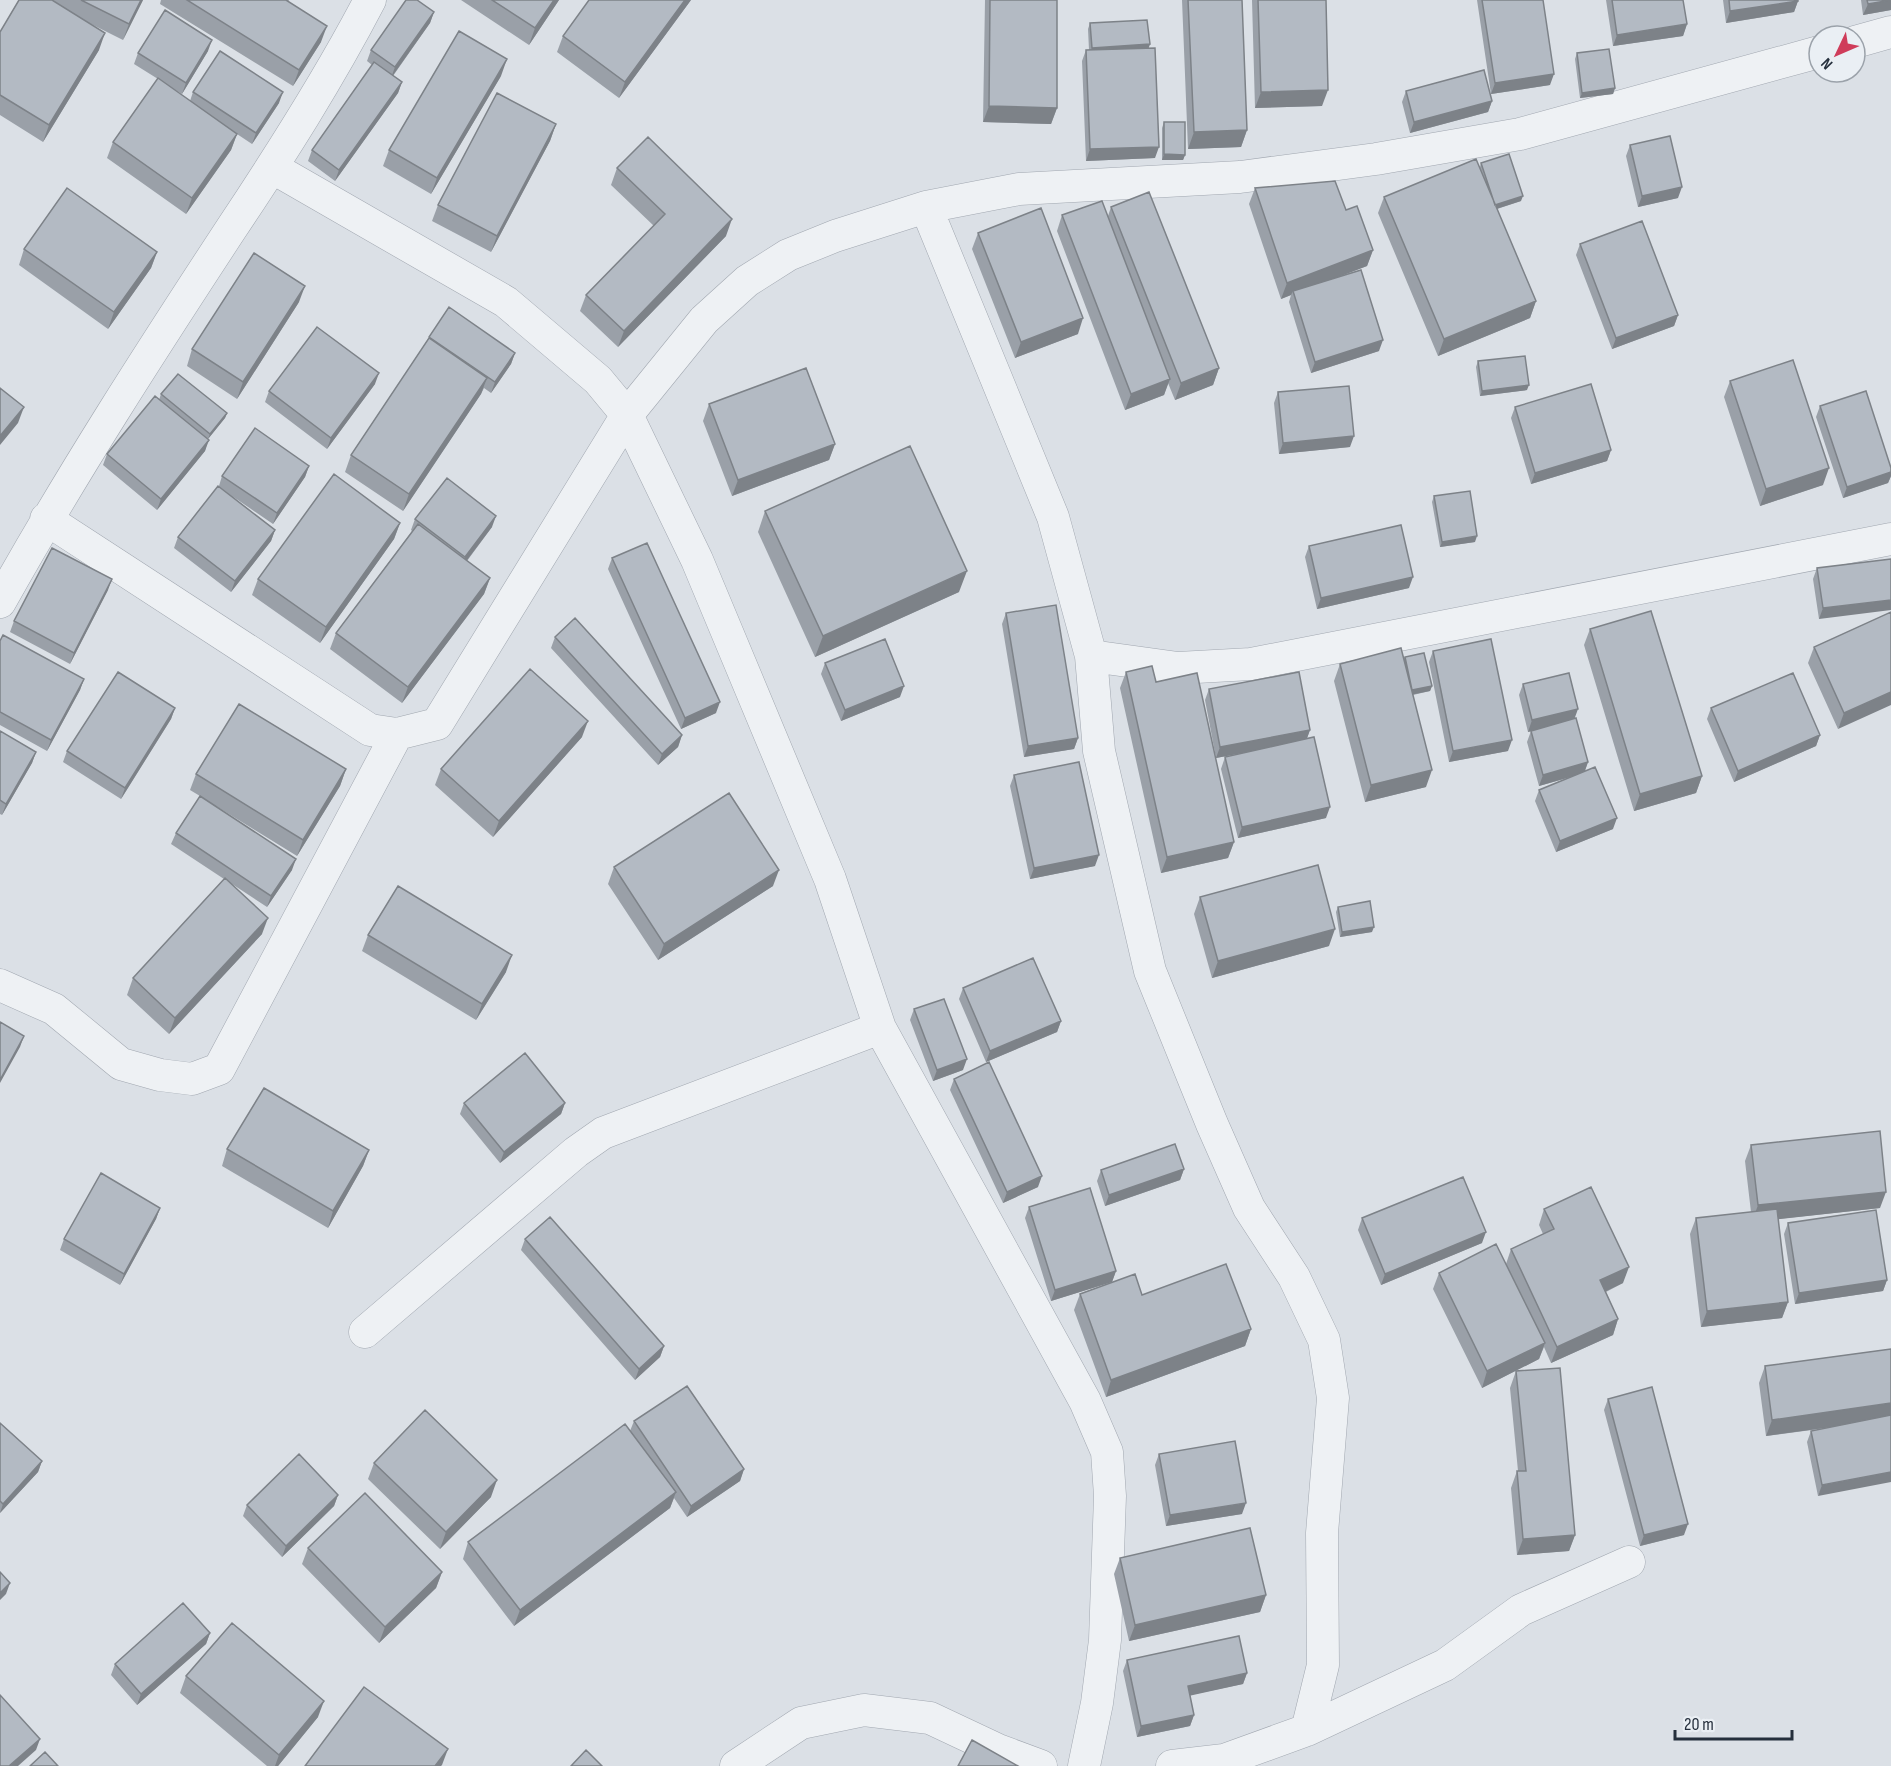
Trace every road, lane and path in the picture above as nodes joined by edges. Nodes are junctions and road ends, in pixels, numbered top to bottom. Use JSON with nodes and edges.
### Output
{"nodes":[{"id":1,"x":370,"y":0,"type":"edge"},
{"id":2,"x":1891,"y":32,"type":"edge"},
{"id":3,"x":1867,"y":39,"type":"edge"},
{"id":4,"x":1807,"y":55,"type":"edge"},
{"id":5,"x":273,"y":168,"type":"junction"},
{"id":6,"x":926,"y":207,"type":"junction"},
{"id":7,"x":627,"y":415,"type":"junction"},
{"id":8,"x":46,"y":519,"type":"junction"},
{"id":9,"x":1891,"y":538,"type":"edge"},
{"id":10,"x":0,"y":603,"type":"edge"},
{"id":11,"x":1091,"y":656,"type":"junction"},
{"id":12,"x":397,"y":734,"type":"junction"},
{"id":13,"x":0,"y":985,"type":"edge"},
{"id":14,"x":880,"y":1028,"type":"junction"},
{"id":15,"x":365,"y":1332,"type":"dead end"},
{"id":16,"x":1629,"y":1562,"type":"dead end"},
{"id":17,"x":1307,"y":1730,"type":"junction"},
{"id":18,"x":736,"y":1766,"type":"edge"},
{"id":19,"x":1041,"y":1766,"type":"edge"},
{"id":20,"x":1084,"y":1766,"type":"edge"},
{"id":21,"x":1172,"y":1766,"type":"edge"}],
"edges":[{"from":1,"to":5,"type":"street"},
{"from":2,"to":3,"type":"street"},
{"from":4,"to":6,"type":"street"},
{"from":5,"to":7,"type":"street"},
{"from":5,"to":8,"type":"street"},
{"from":6,"to":7,"type":"street"},
{"from":6,"to":11,"type":"street"},
{"from":7,"to":12,"type":"street"},
{"from":7,"to":14,"type":"street"},
{"from":8,"to":10,"type":"street"},
{"from":8,"to":12,"type":"street"},
{"from":9,"to":11,"type":"street"},
{"from":11,"to":17,"type":"street"},
{"from":12,"to":13,"type":"street"},
{"from":14,"to":15,"type":"street"},
{"from":14,"to":20,"type":"street"},
{"from":16,"to":17,"type":"street"},
{"from":17,"to":21,"type":"street"},
{"from":18,"to":19,"type":"street"}]}
